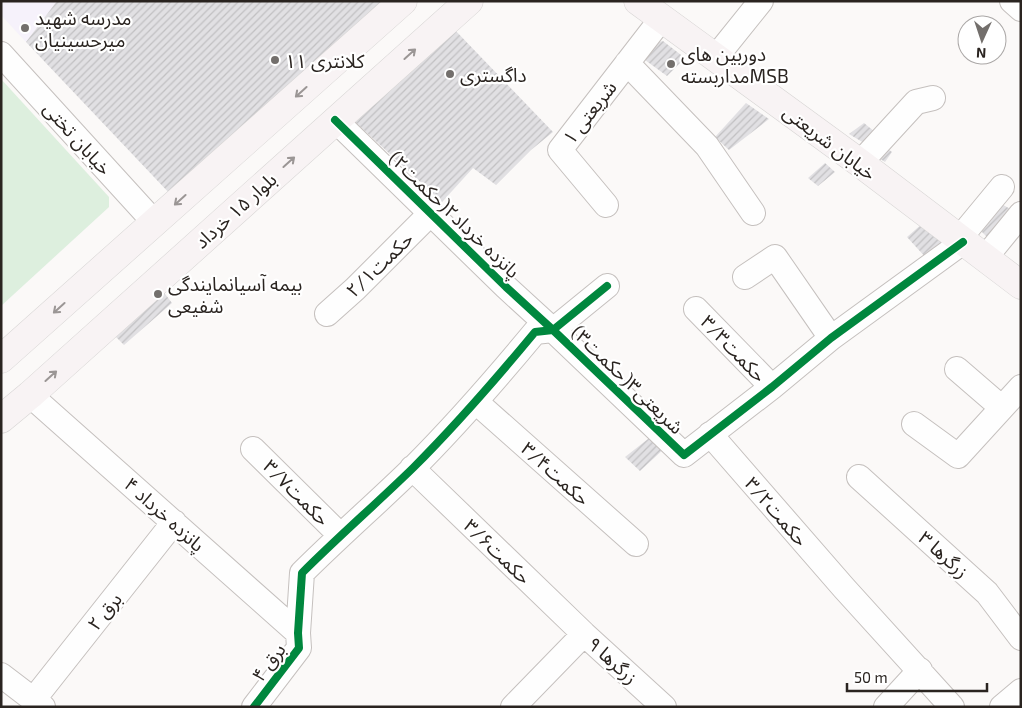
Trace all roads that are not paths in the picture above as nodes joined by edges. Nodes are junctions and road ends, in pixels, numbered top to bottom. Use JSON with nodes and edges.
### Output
{"nodes":[{"id":1,"x":403,"y":1,"type":"edge"},
{"id":2,"x":469,"y":1,"type":"edge"},
{"id":3,"x":638,"y":1,"type":"edge"},
{"id":4,"x":761,"y":1,"type":"edge"},
{"id":5,"x":1012,"y":1,"type":"edge"},
{"id":6,"x":1021,"y":9,"type":"edge"},
{"id":7,"x":662,"y":18,"type":"junction"},
{"id":8,"x":1,"y":54,"type":"edge"},
{"id":9,"x":716,"y":57,"type":"junction"},
{"id":10,"x":627,"y":63,"type":"junction"},
{"id":11,"x":933,"y":98,"type":"dead end"},
{"id":12,"x":335,"y":120,"type":"junction"},
{"id":13,"x":860,"y":163,"type":"junction"},
{"id":14,"x":1002,"y":187,"type":"dead end"},
{"id":15,"x":606,"y":205,"type":"dead end"},
{"id":16,"x":753,"y":213,"type":"dead end"},
{"id":17,"x":430,"y":214,"type":"junction"},
{"id":18,"x":1021,"y":214,"type":"edge"},
{"id":19,"x":154,"y":223,"type":"junction"},
{"id":20,"x":961,"y":240,"type":"junction"},
{"id":21,"x":985,"y":258,"type":"junction"},
{"id":22,"x":745,"y":277,"type":"dead end"},
{"id":23,"x":1021,"y":285,"type":"edge"},
{"id":24,"x":607,"y":286,"type":"dead end"},
{"id":25,"x":696,"y":309,"type":"dead end"},
{"id":26,"x":327,"y":314,"type":"dead end"},
{"id":27,"x":553,"y":330,"type":"junction"},
{"id":28,"x":831,"y":338,"type":"junction"},
{"id":29,"x":1,"y":359,"type":"edge"},
{"id":30,"x":957,"y":369,"type":"dead end"},
{"id":31,"x":1021,"y":386,"type":"edge"},
{"id":32,"x":772,"y":387,"type":"junction"},
{"id":33,"x":30,"y":395,"type":"junction"},
{"id":34,"x":476,"y":402,"type":"junction"},
{"id":35,"x":1002,"y":407,"type":"junction"},
{"id":36,"x":1,"y":419,"type":"edge"},
{"id":37,"x":914,"y":424,"type":"dead end"},
{"id":38,"x":710,"y":434,"type":"junction"},
{"id":39,"x":253,"y":449,"type":"dead end"},
{"id":40,"x":412,"y":468,"type":"junction"},
{"id":41,"x":859,"y":476,"type":"dead end"},
{"id":42,"x":174,"y":522,"type":"junction"},
{"id":43,"x":340,"y":535,"type":"junction"},
{"id":44,"x":636,"y":544,"type":"dead end"},
{"id":45,"x":298,"y":634,"type":"junction"},
{"id":46,"x":584,"y":634,"type":"junction"},
{"id":47,"x":1021,"y":638,"type":"edge"},
{"id":48,"x":920,"y":670,"type":"junction"},
{"id":49,"x":1,"y":675,"type":"edge"},
{"id":50,"x":1021,"y":691,"type":"edge"},
{"id":51,"x":38,"y":703,"type":"edge"},
{"id":52,"x":254,"y":707,"type":"edge"},
{"id":53,"x":513,"y":707,"type":"edge"},
{"id":54,"x":664,"y":707,"type":"edge"},
{"id":55,"x":886,"y":707,"type":"edge"},
{"id":56,"x":952,"y":707,"type":"edge"},
{"id":57,"x":1002,"y":707,"type":"edge"}],
"edges":[{"from":1,"to":19,"type":"main road","one_way":true},
{"from":12,"to":2,"type":"main road","name":"بلوار ۱۵ خرداد","one_way":true},
{"from":3,"to":7,"type":"main road","name":"خیابان شریعتی"},
{"from":4,"to":9,"type":"street"},
{"from":5,"to":6,"type":"street"},
{"from":7,"to":9,"type":"main road","name":"خیابان شریعتی"},
{"from":7,"to":10,"type":"street","name":"شریعتی ۱"},
{"from":8,"to":19,"type":"street","name":"خیابان تختی"},
{"from":9,"to":13,"type":"main road","name":"خیابان شریعتی"},
{"from":10,"to":15,"type":"street","name":"شریعتی ۱"},
{"from":10,"to":16,"type":"street"},
{"from":11,"to":13,"type":"street"},
{"from":12,"to":17,"type":"street","name":"پانزده خرداد۲(حکمت۲)"},
{"from":33,"to":12,"type":"main road","name":"بلوار ۱۵ خرداد","one_way":true},
{"from":13,"to":20,"type":"main road","name":"خیابان شریعتی"},
{"from":14,"to":20,"type":"street","name":"شریعتی۳(حکمت۳)"},
{"from":17,"to":26,"type":"street","name":"حکمت۲/۱"},
{"from":17,"to":27,"type":"street","name":"پانزده خرداد۲(حکمت۲)"},
{"from":18,"to":21,"type":"street"},
{"from":19,"to":29,"type":"main road","one_way":true},
{"from":20,"to":21,"type":"main road","name":"خیابان شریعتی"},
{"from":20,"to":28,"type":"street","name":"شریعتی۳(حکمت۳)"},
{"from":21,"to":23,"type":"main road","name":"خیابان شریعتی"},
{"from":22,"to":28,"type":"street"},
{"from":24,"to":27,"type":"street"},
{"from":25,"to":32,"type":"street","name":"حکمت۳/۳"},
{"from":27,"to":34,"type":"street","name":"شریعتی۳(حکمت۳)"},
{"from":27,"to":38,"type":"street","name":"شریعتی۳(حکمت۳)"},
{"from":28,"to":32,"type":"street","name":"شریعتی۳(حکمت۳)"},
{"from":30,"to":35,"type":"street"},
{"from":31,"to":35,"type":"street"},
{"from":32,"to":38,"type":"street","name":"شریعتی۳(حکمت۳)"},
{"from":33,"to":36,"type":"main road","name":"بلوار ۱۵ خرداد"},
{"from":33,"to":42,"type":"street","name":"پانزده خرداد ۴"},
{"from":34,"to":40,"type":"street","name":"شریعتی۳(حکمت۳)"},
{"from":34,"to":44,"type":"street","name":"حکمت۳/۴"},
{"from":35,"to":37,"type":"street"},
{"from":38,"to":48,"type":"street","name":"حکمت۳/۲"},
{"from":39,"to":43,"type":"street","name":"حکمت۳/۷"},
{"from":40,"to":43,"type":"street","name":"شریعتی۳(حکمت۳)"},
{"from":40,"to":46,"type":"street","name":"حکمت۳/۶"},
{"from":41,"to":47,"type":"street","name":"زرگرها ۳"},
{"from":42,"to":45,"type":"street","name":"پانزده خرداد ۴"},
{"from":42,"to":51,"type":"street","name":"برق ۲"},
{"from":43,"to":45,"type":"street","name":"شریعتی۳(حکمت۳)"},
{"from":45,"to":52,"type":"street","name":"برق ۴"},
{"from":46,"to":53,"type":"street"},
{"from":46,"to":54,"type":"street","name":"زرگرها ۹"},
{"from":48,"to":55,"type":"street"},
{"from":48,"to":56,"type":"street","name":"حکمت۳/۲"},
{"from":49,"to":51,"type":"street"},
{"from":50,"to":57,"type":"street"}]}
